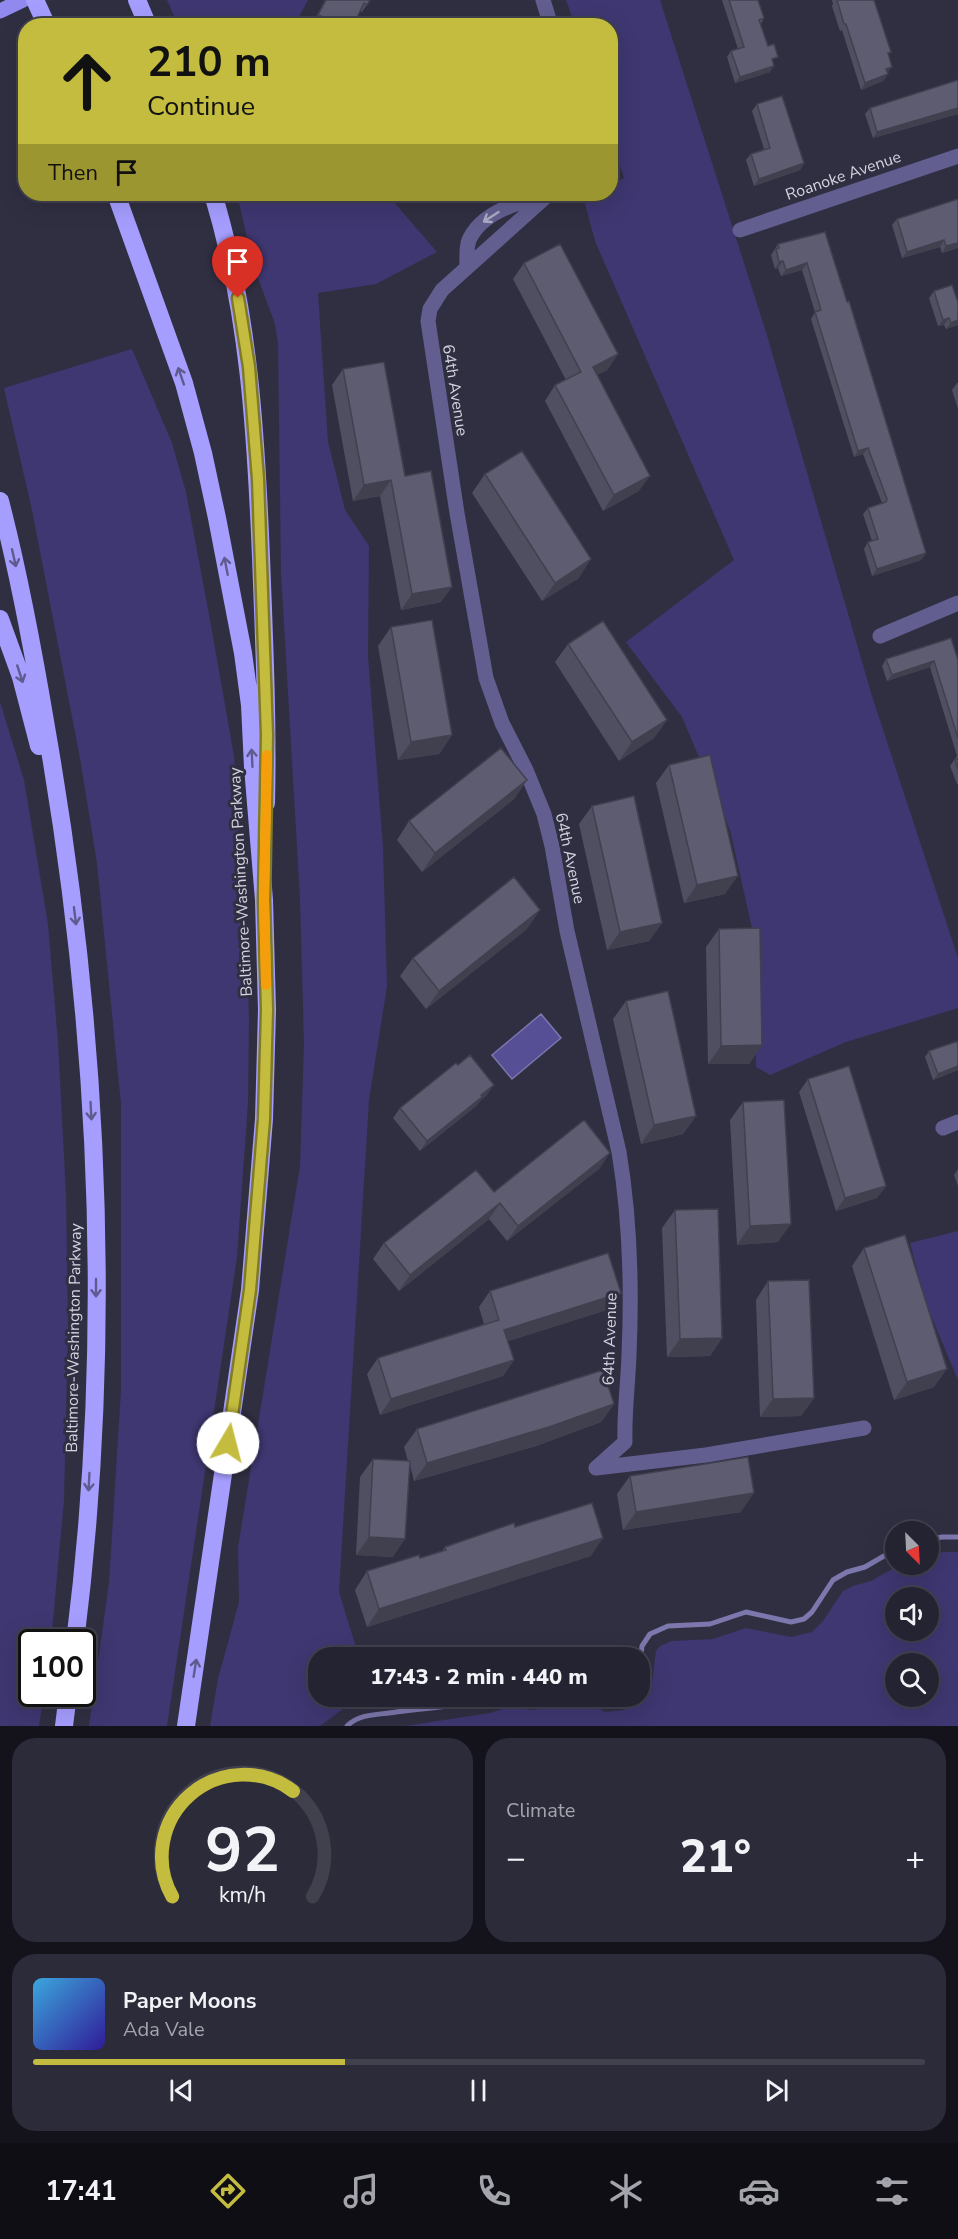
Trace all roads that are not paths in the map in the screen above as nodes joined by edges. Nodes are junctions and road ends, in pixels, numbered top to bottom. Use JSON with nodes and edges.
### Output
{"nodes":[{"id":1,"x":23,"y":0,"type":"edge"},
{"id":2,"x":35,"y":0,"type":"edge"},
{"id":3,"x":137,"y":0,"type":"edge"},
{"id":4,"x":543,"y":0,"type":"edge"},
{"id":5,"x":0,"y":11,"type":"edge"},
{"id":6,"x":43,"y":18,"type":"edge"},
{"id":7,"x":145,"y":18,"type":"edge"},
{"id":8,"x":549,"y":18,"type":"edge"},
{"id":9,"x":958,"y":156,"type":"edge"},
{"id":10,"x":119,"y":201,"type":"edge"},
{"id":11,"x":215,"y":201,"type":"edge"},
{"id":12,"x":521,"y":201,"type":"edge"},
{"id":13,"x":540,"y":201,"type":"edge"},
{"id":14,"x":740,"y":230,"type":"dead end"},
{"id":15,"x":467,"y":267,"type":"junction"},
{"id":16,"x":0,"y":501,"type":"edge"},
{"id":17,"x":958,"y":603,"type":"edge"},
{"id":18,"x":0,"y":619,"type":"edge"},
{"id":19,"x":880,"y":636,"type":"dead end"},
{"id":20,"x":68,"y":858,"type":"junction"},
{"id":21,"x":264,"y":900,"type":"junction"},
{"id":22,"x":958,"y":1122,"type":"edge"},
{"id":23,"x":943,"y":1128,"type":"dead end"},
{"id":24,"x":864,"y":1428,"type":"dead end"},
{"id":25,"x":76,"y":1629,"type":"edge"},
{"id":26,"x":66,"y":1707,"type":"edge"},
{"id":27,"x":64,"y":1726,"type":"edge"},
{"id":28,"x":186,"y":1726,"type":"edge"}],
"edges":[{"from":1,"to":5,"type":"main road"},
{"from":2,"to":6,"type":"highway"},
{"from":3,"to":7,"type":"highway"},
{"from":4,"to":8,"type":"street"},
{"from":9,"to":14,"type":"street","name":"Roanoke Avenue"},
{"from":21,"to":10,"type":"highway","name":"Baltimore-Washington Parkway","one_way":true},
{"from":11,"to":21,"type":"highway"},
{"from":12,"to":15,"type":"street","name":"64th Avenue","one_way":true},
{"from":13,"to":15,"type":"street","name":"64th Avenue"},
{"from":15,"to":24,"type":"street","name":"64th Avenue"},
{"from":16,"to":20,"type":"highway","name":"Baltimore-Washington Parkway","one_way":true},
{"from":17,"to":19,"type":"street"},
{"from":18,"to":20,"type":"highway","one_way":true},
{"from":20,"to":25,"type":"highway","name":"Baltimore-Washington Parkway","one_way":true},
{"from":28,"to":21,"type":"highway","name":"Baltimore-Washington Parkway","one_way":true},
{"from":22,"to":23,"type":"street"},
{"from":26,"to":27,"type":"highway"}]}
